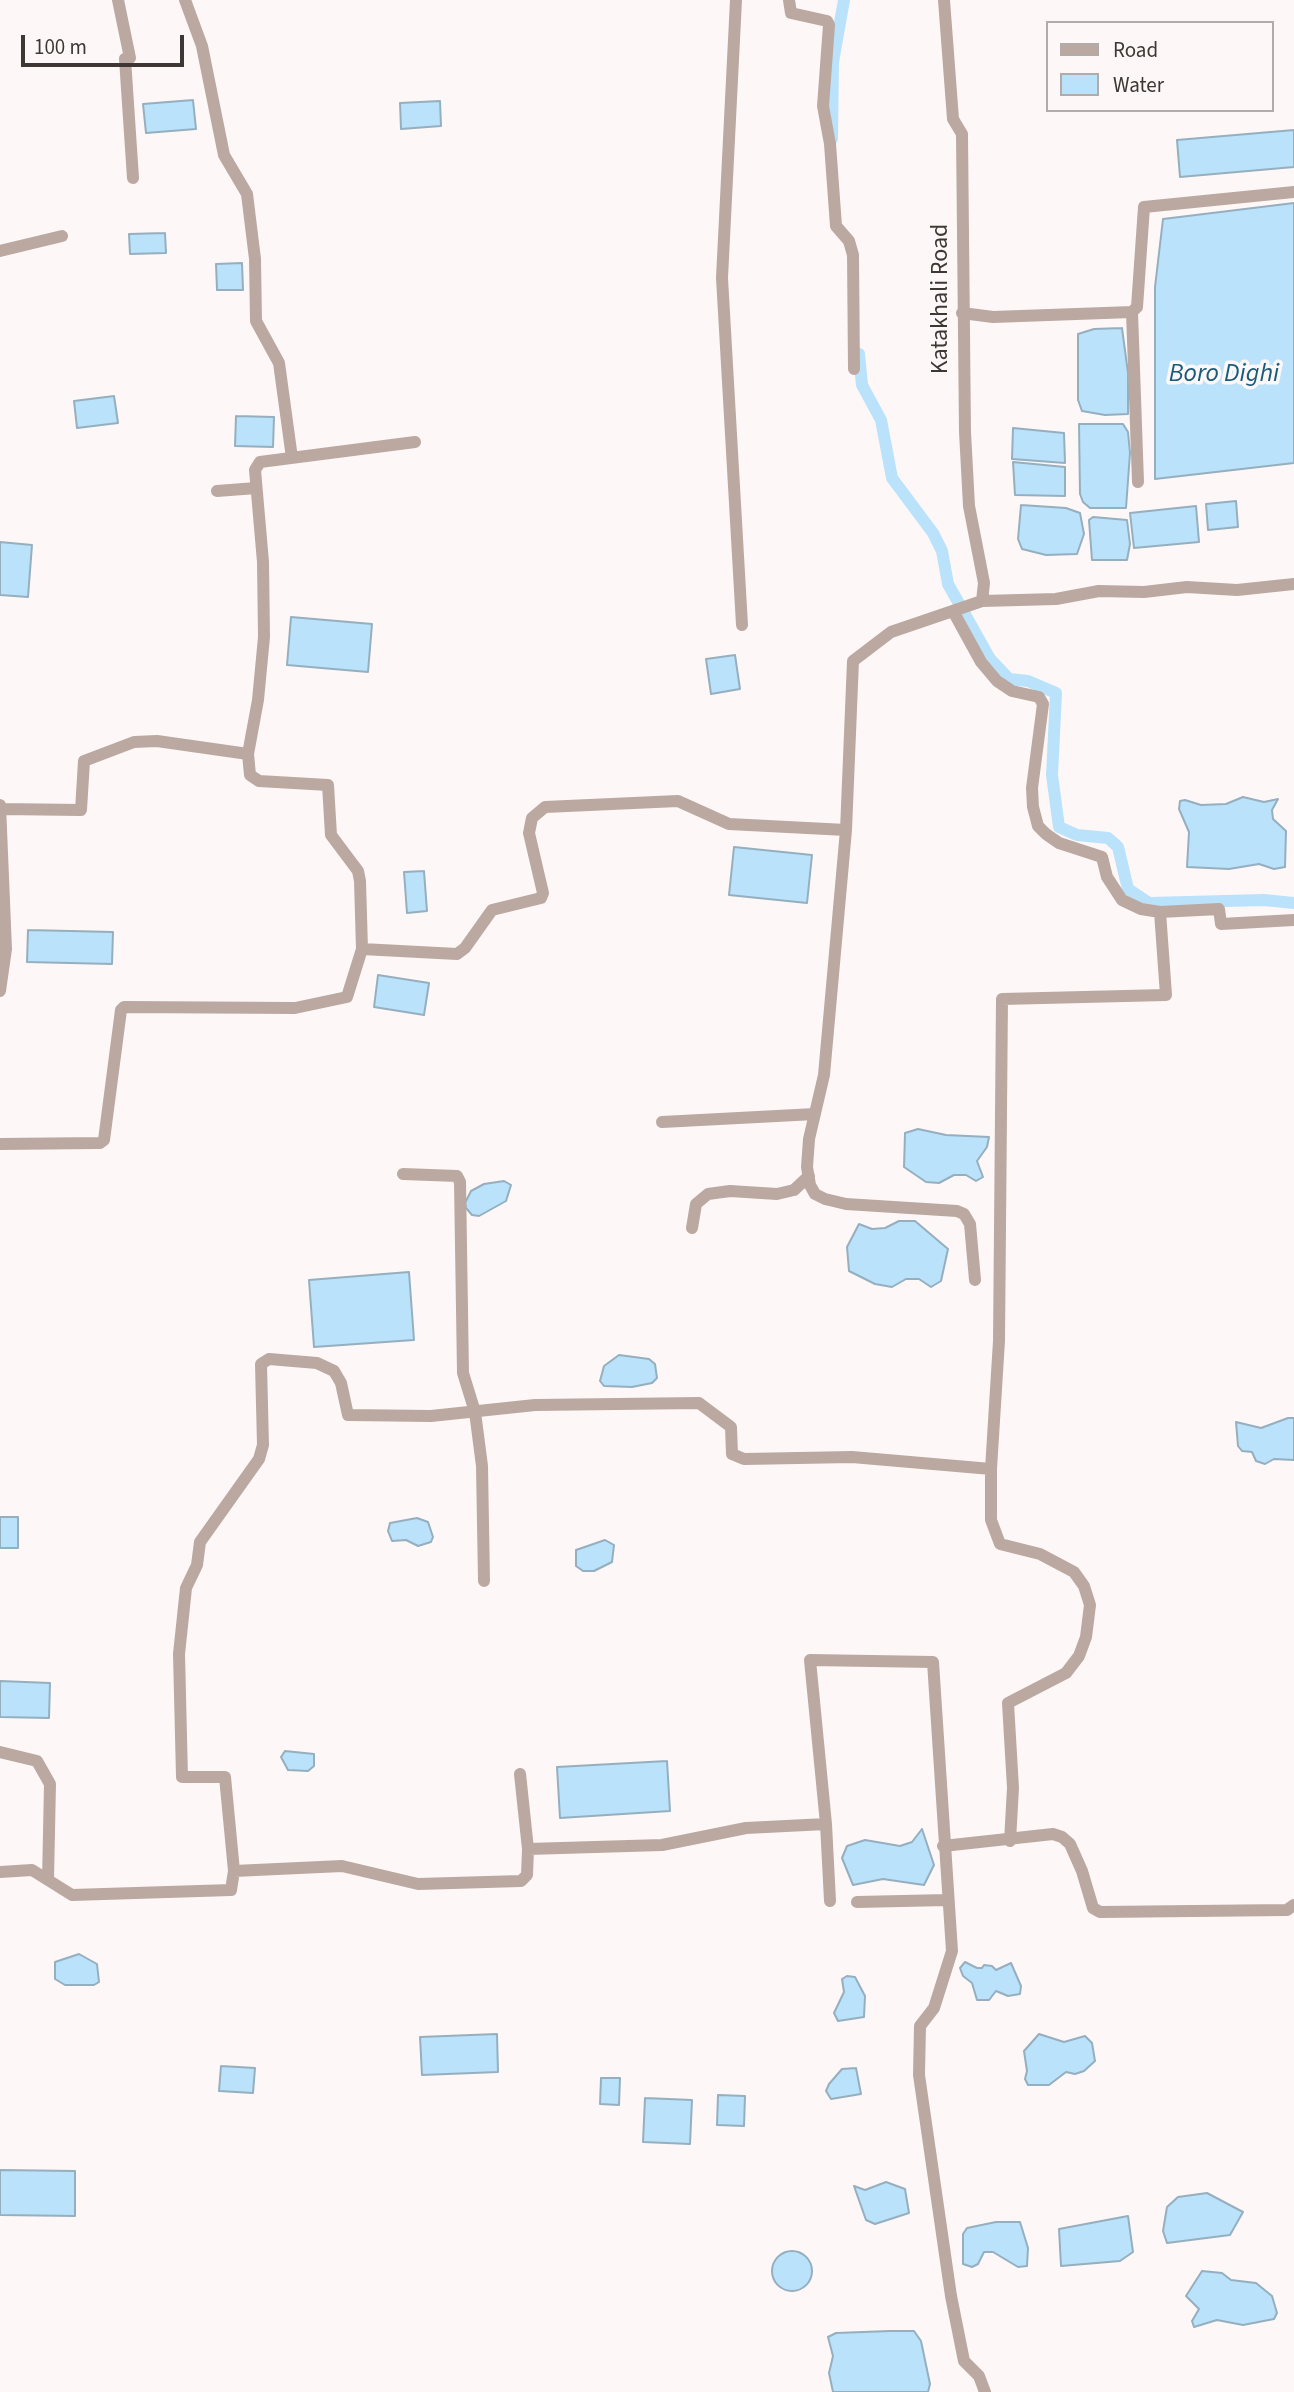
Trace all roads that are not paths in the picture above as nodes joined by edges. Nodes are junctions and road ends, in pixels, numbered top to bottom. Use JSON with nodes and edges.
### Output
{"nodes":[{"id":1,"x":118,"y":0,"type":"edge"},
{"id":2,"x":184,"y":0,"type":"edge"},
{"id":3,"x":736,"y":0,"type":"edge"},
{"id":4,"x":789,"y":0,"type":"edge"},
{"id":5,"x":944,"y":0,"type":"edge"},
{"id":6,"x":133,"y":178,"type":"dead end"},
{"id":7,"x":1294,"y":192,"type":"edge"},
{"id":8,"x":62,"y":236,"type":"dead end"},
{"id":9,"x":0,"y":251,"type":"edge"},
{"id":10,"x":1132,"y":312,"type":"junction"},
{"id":11,"x":962,"y":313,"type":"junction"},
{"id":12,"x":854,"y":369,"type":"dead end"},
{"id":13,"x":415,"y":442,"type":"dead end"},
{"id":14,"x":292,"y":458,"type":"junction"},
{"id":15,"x":1138,"y":482,"type":"dead end"},
{"id":16,"x":256,"y":488,"type":"junction"},
{"id":17,"x":217,"y":491,"type":"dead end"},
{"id":18,"x":1294,"y":584,"type":"edge"},
{"id":19,"x":982,"y":601,"type":"junction"},
{"id":20,"x":953,"y":611,"type":"junction"},
{"id":21,"x":742,"y":625,"type":"dead end"},
{"id":22,"x":248,"y":754,"type":"junction"},
{"id":23,"x":1,"y":807,"type":"edge"},
{"id":24,"x":846,"y":830,"type":"junction"},
{"id":25,"x":1160,"y":912,"type":"junction"},
{"id":26,"x":1294,"y":920,"type":"edge"},
{"id":27,"x":362,"y":949,"type":"junction"},
{"id":28,"x":0,"y":991,"type":"edge"},
{"id":29,"x":815,"y":1114,"type":"junction"},
{"id":30,"x":662,"y":1122,"type":"dead end"},
{"id":31,"x":0,"y":1144,"type":"edge"},
{"id":32,"x":403,"y":1174,"type":"dead end"},
{"id":33,"x":809,"y":1176,"type":"junction"},
{"id":34,"x":692,"y":1228,"type":"dead end"},
{"id":35,"x":975,"y":1280,"type":"dead end"},
{"id":36,"x":475,"y":1412,"type":"junction"},
{"id":37,"x":991,"y":1469,"type":"junction"},
{"id":38,"x":484,"y":1581,"type":"dead end"},
{"id":39,"x":0,"y":1752,"type":"edge"},
{"id":40,"x":520,"y":1774,"type":"dead end"},
{"id":41,"x":826,"y":1824,"type":"junction"},
{"id":42,"x":1010,"y":1841,"type":"junction"},
{"id":43,"x":943,"y":1846,"type":"junction"},
{"id":44,"x":528,"y":1849,"type":"junction"},
{"id":45,"x":234,"y":1871,"type":"junction"},
{"id":46,"x":0,"y":1872,"type":"edge"},
{"id":47,"x":48,"y":1880,"type":"junction"},
{"id":48,"x":947,"y":1900,"type":"junction"},
{"id":49,"x":830,"y":1901,"type":"dead end"},
{"id":50,"x":857,"y":1902,"type":"dead end"},
{"id":51,"x":1294,"y":1905,"type":"edge"},
{"id":52,"x":985,"y":2392,"type":"edge"}],
"edges":[{"from":1,"to":6,"type":"street"},
{"from":2,"to":14,"type":"street"},
{"from":3,"to":21,"type":"street"},
{"from":4,"to":12,"type":"street"},
{"from":5,"to":11,"type":"street","name":"Katakhali Road"},
{"from":7,"to":10,"type":"street"},
{"from":8,"to":9,"type":"street"},
{"from":10,"to":11,"type":"street"},
{"from":10,"to":15,"type":"street"},
{"from":11,"to":19,"type":"street","name":"Katakhali Road"},
{"from":13,"to":14,"type":"street"},
{"from":14,"to":16,"type":"street"},
{"from":16,"to":17,"type":"street"},
{"from":16,"to":22,"type":"street"},
{"from":18,"to":19,"type":"street"},
{"from":19,"to":20,"type":"street"},
{"from":20,"to":24,"type":"street"},
{"from":20,"to":25,"type":"street"},
{"from":22,"to":23,"type":"street"},
{"from":22,"to":27,"type":"street"},
{"from":23,"to":28,"type":"street"},
{"from":24,"to":27,"type":"street"},
{"from":24,"to":29,"type":"street"},
{"from":25,"to":26,"type":"street"},
{"from":25,"to":37,"type":"street"},
{"from":27,"to":31,"type":"street"},
{"from":29,"to":30,"type":"street"},
{"from":29,"to":33,"type":"street"},
{"from":32,"to":36,"type":"street"},
{"from":33,"to":34,"type":"street"},
{"from":33,"to":35,"type":"street"},
{"from":36,"to":37,"type":"street"},
{"from":36,"to":38,"type":"street"},
{"from":36,"to":45,"type":"street"},
{"from":37,"to":42,"type":"street"},
{"from":39,"to":47,"type":"street"},
{"from":40,"to":44,"type":"street"},
{"from":41,"to":43,"type":"street"},
{"from":41,"to":44,"type":"street"},
{"from":41,"to":49,"type":"street"},
{"from":42,"to":43,"type":"street"},
{"from":42,"to":51,"type":"street"},
{"from":43,"to":48,"type":"street"},
{"from":44,"to":45,"type":"street"},
{"from":45,"to":47,"type":"street"},
{"from":46,"to":47,"type":"street"},
{"from":48,"to":50,"type":"street"},
{"from":48,"to":52,"type":"street"}]}
